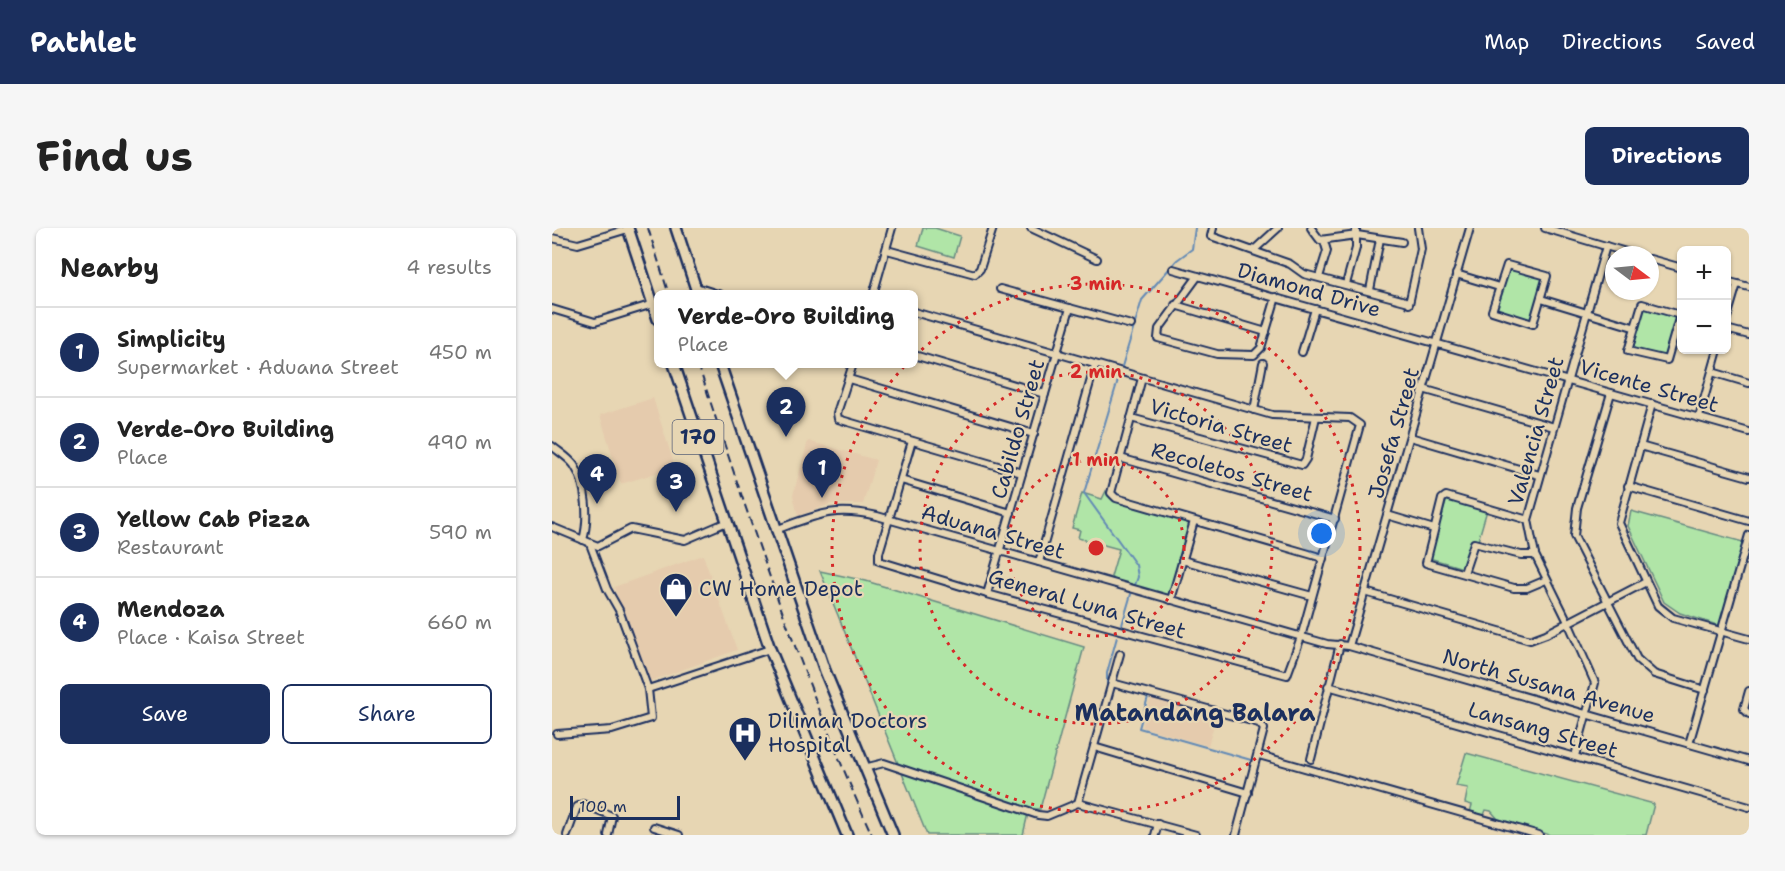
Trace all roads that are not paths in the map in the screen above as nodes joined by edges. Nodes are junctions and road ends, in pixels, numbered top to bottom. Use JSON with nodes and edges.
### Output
{"nodes":[{"id":1,"x":676,"y":228,"type":"edge"},
{"id":2,"x":892,"y":228,"type":"edge"},
{"id":3,"x":993,"y":228,"type":"edge"},
{"id":4,"x":1031,"y":228,"type":"edge"},
{"id":5,"x":1213,"y":228,"type":"edge"},
{"id":6,"x":1278,"y":228,"type":"edge"},
{"id":7,"x":1311,"y":228,"type":"edge"},
{"id":8,"x":1419,"y":228,"type":"edge"},
{"id":9,"x":1470,"y":228,"type":"edge"},
{"id":10,"x":1545,"y":228,"type":"edge"},
{"id":11,"x":628,"y":229,"type":"edge"},
{"id":12,"x":1356,"y":231,"type":"edge"},
{"id":13,"x":552,"y":238,"type":"edge"},
{"id":14,"x":1380,"y":239,"type":"junction"},
{"id":15,"x":1324,"y":241,"type":"junction"},
{"id":16,"x":1402,"y":242,"type":"dead end"},
{"id":17,"x":1606,"y":246,"type":"edge"},
{"id":18,"x":886,"y":250,"type":"junction"},
{"id":19,"x":1254,"y":250,"type":"junction"},
{"id":20,"x":1605,"y":250,"type":"edge"},
{"id":21,"x":1097,"y":259,"type":"dead end"},
{"id":22,"x":1659,"y":262,"type":"edge"},
{"id":23,"x":1677,"y":267,"type":"edge"},
{"id":24,"x":1173,"y":269,"type":"dead end"},
{"id":25,"x":1456,"y":274,"type":"junction"},
{"id":26,"x":1198,"y":276,"type":"junction"},
{"id":27,"x":1319,"y":277,"type":"junction"},
{"id":28,"x":1731,"y":282,"type":"edge"},
{"id":29,"x":1346,"y":284,"type":"junction"},
{"id":30,"x":1737,"y":284,"type":"junction"},
{"id":31,"x":1499,"y":287,"type":"junction"},
{"id":32,"x":1749,"y":287,"type":"edge"},
{"id":33,"x":1000,"y":289,"type":"dead end"},
{"id":34,"x":697,"y":290,"type":"edge"},
{"id":35,"x":874,"y":290,"type":"edge"},
{"id":36,"x":1370,"y":290,"type":"junction"},
{"id":37,"x":1276,"y":297,"type":"junction"},
{"id":38,"x":1541,"y":299,"type":"junction"},
{"id":39,"x":653,"y":304,"type":"junction"},
{"id":40,"x":1731,"y":304,"type":"edge"},
{"id":41,"x":1175,"y":305,"type":"junction"},
{"id":42,"x":654,"y":307,"type":"edge"},
{"id":43,"x":1070,"y":308,"type":"junction"},
{"id":44,"x":552,"y":309,"type":"edge"},
{"id":45,"x":1315,"y":309,"type":"junction"},
{"id":46,"x":918,"y":313,"type":"edge"},
{"id":47,"x":1587,"y":313,"type":"junction"},
{"id":48,"x":1677,"y":314,"type":"edge"},
{"id":49,"x":1131,"y":325,"type":"dead end"},
{"id":50,"x":1633,"y":327,"type":"junction"},
{"id":51,"x":1731,"y":330,"type":"edge"},
{"id":52,"x":1266,"y":332,"type":"junction"},
{"id":53,"x":1749,"y":335,"type":"edge"},
{"id":54,"x":1677,"y":341,"type":"edge"},
{"id":55,"x":1437,"y":343,"type":"junction"},
{"id":56,"x":1302,"y":352,"type":"dead end"},
{"id":57,"x":1057,"y":354,"type":"junction"},
{"id":58,"x":1715,"y":354,"type":"edge"},
{"id":59,"x":918,"y":357,"type":"edge"},
{"id":60,"x":1263,"y":363,"type":"dead end"},
{"id":61,"x":1095,"y":365,"type":"junction"},
{"id":62,"x":676,"y":368,"type":"edge"},
{"id":63,"x":722,"y":368,"type":"edge"},
{"id":64,"x":852,"y":368,"type":"edge"},
{"id":65,"x":1712,"y":372,"type":"junction"},
{"id":66,"x":1142,"y":378,"type":"junction"},
{"id":67,"x":849,"y":380,"type":"junction"},
{"id":68,"x":1568,"y":380,"type":"junction"},
{"id":69,"x":1749,"y":383,"type":"edge"},
{"id":70,"x":1424,"y":389,"type":"junction"},
{"id":71,"x":1611,"y":393,"type":"junction"},
{"id":72,"x":1045,"y":394,"type":"junction"},
{"id":73,"x":1652,"y":404,"type":"junction"},
{"id":74,"x":1254,"y":410,"type":"junction"},
{"id":75,"x":1316,"y":417,"type":"junction"},
{"id":76,"x":1699,"y":417,"type":"junction"},
{"id":77,"x":1131,"y":418,"type":"junction"},
{"id":78,"x":1554,"y":427,"type":"junction"},
{"id":79,"x":1749,"y":432,"type":"edge"},
{"id":80,"x":1034,"y":434,"type":"junction"},
{"id":81,"x":1410,"y":437,"type":"junction"},
{"id":82,"x":912,"y":441,"type":"junction"},
{"id":83,"x":552,"y":446,"type":"edge"},
{"id":84,"x":1640,"y":446,"type":"junction"},
{"id":85,"x":1120,"y":458,"type":"junction"},
{"id":86,"x":1022,"y":473,"type":"junction"},
{"id":87,"x":1539,"y":475,"type":"junction"},
{"id":88,"x":1749,"y":477,"type":"edge"},
{"id":89,"x":901,"y":480,"type":"junction"},
{"id":90,"x":1628,"y":486,"type":"junction"},
{"id":91,"x":1011,"y":513,"type":"junction"},
{"id":92,"x":1388,"y":515,"type":"junction"},
{"id":93,"x":889,"y":519,"type":"junction"},
{"id":94,"x":1335,"y":519,"type":"junction"},
{"id":95,"x":1528,"y":520,"type":"junction"},
{"id":96,"x":1749,"y":520,"type":"edge"},
{"id":97,"x":1194,"y":521,"type":"junction"},
{"id":98,"x":727,"y":522,"type":"junction"},
{"id":99,"x":552,"y":527,"type":"edge"},
{"id":100,"x":1434,"y":529,"type":"junction"},
{"id":101,"x":776,"y":530,"type":"junction"},
{"id":102,"x":1749,"y":535,"type":"edge"},
{"id":103,"x":583,"y":540,"type":"junction"},
{"id":104,"x":590,"y":544,"type":"junction"},
{"id":105,"x":1000,"y":551,"type":"junction"},
{"id":106,"x":1535,"y":555,"type":"junction"},
{"id":107,"x":1323,"y":558,"type":"junction"},
{"id":108,"x":1182,"y":560,"type":"junction"},
{"id":109,"x":1039,"y":562,"type":"junction"},
{"id":110,"x":1464,"y":573,"type":"junction"},
{"id":111,"x":1546,"y":580,"type":"junction"},
{"id":112,"x":1646,"y":582,"type":"junction"},
{"id":113,"x":1365,"y":592,"type":"junction"},
{"id":114,"x":987,"y":594,"type":"junction"},
{"id":115,"x":1312,"y":596,"type":"junction"},
{"id":116,"x":1171,"y":600,"type":"junction"},
{"id":117,"x":1606,"y":602,"type":"junction"},
{"id":118,"x":1568,"y":622,"type":"junction"},
{"id":119,"x":1722,"y":631,"type":"junction"},
{"id":120,"x":1301,"y":637,"type":"junction"},
{"id":121,"x":1749,"y":639,"type":"edge"},
{"id":122,"x":1340,"y":644,"type":"junction"},
{"id":123,"x":1349,"y":646,"type":"junction"},
{"id":124,"x":770,"y":649,"type":"junction"},
{"id":125,"x":1120,"y":654,"type":"dead end"},
{"id":126,"x":1112,"y":683,"type":"junction"},
{"id":127,"x":1328,"y":686,"type":"junction"},
{"id":128,"x":648,"y":689,"type":"junction"},
{"id":129,"x":1705,"y":690,"type":"junction"},
{"id":130,"x":1749,"y":691,"type":"edge"},
{"id":131,"x":1749,"y":714,"type":"edge"},
{"id":132,"x":1588,"y":715,"type":"junction"},
{"id":133,"x":557,"y":734,"type":"dead end"},
{"id":134,"x":1689,"y":744,"type":"junction"},
{"id":135,"x":1094,"y":747,"type":"junction"},
{"id":136,"x":1259,"y":755,"type":"junction"},
{"id":137,"x":1575,"y":756,"type":"junction"},
{"id":138,"x":1311,"y":759,"type":"dead end"},
{"id":139,"x":1749,"y":761,"type":"edge"},
{"id":140,"x":863,"y":768,"type":"junction"},
{"id":141,"x":1248,"y":793,"type":"junction"},
{"id":142,"x":1078,"y":803,"type":"junction"},
{"id":143,"x":1749,"y":807,"type":"edge"},
{"id":144,"x":1158,"y":824,"type":"junction"},
{"id":145,"x":654,"y":827,"type":"dead end"},
{"id":146,"x":567,"y":835,"type":"edge"},
{"id":147,"x":608,"y":835,"type":"edge"},
{"id":148,"x":679,"y":835,"type":"edge"},
{"id":149,"x":847,"y":835,"type":"edge"},
{"id":150,"x":893,"y":835,"type":"edge"},
{"id":151,"x":1155,"y":835,"type":"edge"},
{"id":152,"x":1196,"y":835,"type":"edge"},
{"id":153,"x":1236,"y":835,"type":"edge"},
{"id":154,"x":1539,"y":835,"type":"edge"}],
"edges":[{"from":1,"to":34,"type":"main road"},
{"from":2,"to":18,"type":"street"},
{"from":3,"to":18,"type":"street"},
{"from":4,"to":21,"type":"street"},
{"from":5,"to":19,"type":"street"},
{"from":6,"to":19,"type":"street"},
{"from":7,"to":15,"type":"street"},
{"from":8,"to":36,"type":"street"},
{"from":9,"to":25,"type":"street","name":"Josefa Street"},
{"from":10,"to":17,"type":"street"},
{"from":11,"to":13,"type":"street"},
{"from":11,"to":39,"type":"main road"},
{"from":12,"to":14,"type":"street"},
{"from":12,"to":15,"type":"street"},
{"from":12,"to":29,"type":"street"},
{"from":14,"to":16,"type":"street"},
{"from":14,"to":36,"type":"street"},
{"from":15,"to":27,"type":"street"},
{"from":18,"to":35,"type":"street"},
{"from":19,"to":27,"type":"street"},
{"from":20,"to":47,"type":"street","name":"Valencia Street"},
{"from":22,"to":23,"type":"street"},
{"from":24,"to":26,"type":"street","name":"Diamond Drive"},
{"from":25,"to":31,"type":"street"},
{"from":25,"to":55,"type":"street","name":"Josefa Street"},
{"from":26,"to":37,"type":"street","name":"Diamond Drive"},
{"from":26,"to":41,"type":"street"},
{"from":27,"to":29,"type":"street"},
{"from":28,"to":30,"type":"street"},
{"from":29,"to":36,"type":"street"},
{"from":30,"to":32,"type":"street"},
{"from":30,"to":40,"type":"street"},
{"from":31,"to":38,"type":"street"},
{"from":31,"to":38,"type":"street"},
{"from":33,"to":43,"type":"street"},
{"from":37,"to":45,"type":"street","name":"Diamond Drive"},
{"from":37,"to":52,"type":"street"},
{"from":38,"to":47,"type":"street"},
{"from":39,"to":42,"type":"main road"},
{"from":39,"to":44,"type":"street"},
{"from":41,"to":52,"type":"street"},
{"from":41,"to":52,"type":"street"},
{"from":43,"to":49,"type":"street"},
{"from":43,"to":57,"type":"street","name":"Cabildo Street"},
{"from":45,"to":55,"type":"street","name":"Diamond Drive"},
{"from":45,"to":56,"type":"street"},
{"from":46,"to":57,"type":"street"},
{"from":47,"to":50,"type":"street"},
{"from":47,"to":68,"type":"street","name":"Valencia Street"},
{"from":48,"to":50,"type":"street"},
{"from":50,"to":54,"type":"street"},
{"from":51,"to":53,"type":"street"},
{"from":55,"to":68,"type":"street","name":"Vicente Street"},
{"from":55,"to":70,"type":"street","name":"Josefa Street"},
{"from":57,"to":61,"type":"street"},
{"from":57,"to":72,"type":"street","name":"Cabildo Street"},
{"from":58,"to":65,"type":"street"},
{"from":59,"to":72,"type":"street"},
{"from":60,"to":74,"type":"street"},
{"from":61,"to":66,"type":"street"},
{"from":61,"to":109,"type":"street"},
{"from":62,"to":98,"type":"main road","number":"170"},
{"from":63,"to":101,"type":"main road","number":"170"},
{"from":64,"to":67,"type":"street"},
{"from":65,"to":69,"type":"street"},
{"from":65,"to":76,"type":"street"},
{"from":66,"to":74,"type":"street"},
{"from":66,"to":77,"type":"street"},
{"from":67,"to":80,"type":"street"},
{"from":67,"to":82,"type":"street"},
{"from":68,"to":71,"type":"street","name":"Vicente Street"},
{"from":68,"to":78,"type":"street","name":"Valencia Street"},
{"from":70,"to":78,"type":"street"},
{"from":70,"to":81,"type":"street","name":"Josefa Street"},
{"from":71,"to":73,"type":"street","name":"Vicente Street"},
{"from":71,"to":117,"type":"street"},
{"from":72,"to":80,"type":"street","name":"Cabildo Street"},
{"from":73,"to":76,"type":"street","name":"Vicente Street"},
{"from":73,"to":84,"type":"street"},
{"from":74,"to":75,"type":"street"},
{"from":75,"to":77,"type":"street","name":"Victoria Street"},
{"from":75,"to":94,"type":"street"},
{"from":76,"to":79,"type":"street","name":"Vicente Street"},
{"from":77,"to":85,"type":"street"},
{"from":78,"to":87,"type":"street","name":"Valencia Street"},
{"from":80,"to":86,"type":"street","name":"Cabildo Street"},
{"from":81,"to":87,"type":"street"},
{"from":81,"to":92,"type":"street","name":"Josefa Street"},
{"from":82,"to":86,"type":"street"},
{"from":82,"to":89,"type":"street"},
{"from":83,"to":103,"type":"street"},
{"from":84,"to":88,"type":"street"},
{"from":84,"to":90,"type":"street"},
{"from":85,"to":94,"type":"street","name":"Recoletos Street"},
{"from":85,"to":97,"type":"street"},
{"from":86,"to":91,"type":"street","name":"Cabildo Street"},
{"from":87,"to":95,"type":"street","name":"Valencia Street"},
{"from":89,"to":91,"type":"street"},
{"from":89,"to":93,"type":"street"},
{"from":90,"to":96,"type":"street"},
{"from":90,"to":112,"type":"street"},
{"from":91,"to":105,"type":"street","name":"Cabildo Street"},
{"from":92,"to":100,"type":"street"},
{"from":92,"to":113,"type":"street","name":"Josefa Street"},
{"from":93,"to":101,"type":"street","name":"Aduana Street"},
{"from":93,"to":105,"type":"street","name":"Aduana Street"},
{"from":93,"to":114,"type":"street","name":"General Luna Street"},
{"from":94,"to":107,"type":"street"},
{"from":95,"to":100,"type":"street"},
{"from":95,"to":106,"type":"street","name":"Valencia Street"},
{"from":97,"to":107,"type":"street"},
{"from":97,"to":108,"type":"street"},
{"from":98,"to":104,"type":"street"},
{"from":98,"to":124,"type":"main road","number":"170"},
{"from":99,"to":103,"type":"street"},
{"from":100,"to":110,"type":"street"},
{"from":101,"to":140,"type":"main road","number":"170"},
{"from":102,"to":119,"type":"street"},
{"from":103,"to":104,"type":"street"},
{"from":104,"to":128,"type":"street"},
{"from":105,"to":109,"type":"street","name":"Aduana Street"},
{"from":105,"to":114,"type":"street","name":"Cabildo Street"},
{"from":106,"to":110,"type":"street"},
{"from":106,"to":111,"type":"street","name":"Valencia Street"},
{"from":107,"to":115,"type":"street"},
{"from":108,"to":115,"type":"street"},
{"from":108,"to":116,"type":"street"},
{"from":109,"to":116,"type":"street","name":"Aduana Street"},
{"from":110,"to":111,"type":"street"},
{"from":111,"to":118,"type":"street","name":"Valencia Street"},
{"from":112,"to":117,"type":"street"},
{"from":112,"to":119,"type":"street"},
{"from":113,"to":118,"type":"street"},
{"from":113,"to":123,"type":"street","name":"Josefa Street"},
{"from":114,"to":120,"type":"street","name":"General Luna Street"},
{"from":115,"to":120,"type":"street"},
{"from":116,"to":120,"type":"street","name":"Aduana Street"},
{"from":117,"to":118,"type":"street"},
{"from":117,"to":129,"type":"street"},
{"from":118,"to":132,"type":"street","name":"Valencia Street"},
{"from":119,"to":121,"type":"street"},
{"from":119,"to":129,"type":"street"},
{"from":120,"to":122,"type":"street","name":"Aduana Street"},
{"from":122,"to":123,"type":"street","name":"North Susana Avenue"},
{"from":122,"to":127,"type":"street"},
{"from":123,"to":132,"type":"street","name":"North Susana Avenue"},
{"from":124,"to":128,"type":"street"},
{"from":124,"to":149,"type":"main road","number":"170"},
{"from":125,"to":126,"type":"street"},
{"from":126,"to":135,"type":"street"},
{"from":126,"to":136,"type":"street"},
{"from":127,"to":137,"type":"street","name":"Lansang Street"},
{"from":127,"to":138,"type":"street"},
{"from":128,"to":133,"type":"street"},
{"from":129,"to":134,"type":"street"},
{"from":130,"to":131,"type":"street"},
{"from":132,"to":134,"type":"street","name":"North Susana Avenue"},
{"from":132,"to":137,"type":"street","name":"Valencia Street"},
{"from":134,"to":139,"type":"street","name":"North Susana Avenue"},
{"from":135,"to":141,"type":"street"},
{"from":135,"to":142,"type":"street"},
{"from":136,"to":141,"type":"street"},
{"from":136,"to":154,"type":"street"},
{"from":137,"to":143,"type":"street","name":"Lansang Street"},
{"from":140,"to":142,"type":"street"},
{"from":140,"to":150,"type":"main road","number":"170"},
{"from":141,"to":153,"type":"street"},
{"from":142,"to":144,"type":"street"},
{"from":144,"to":151,"type":"street"},
{"from":144,"to":152,"type":"street"},
{"from":145,"to":148,"type":"street"},
{"from":146,"to":147,"type":"street"}]}
